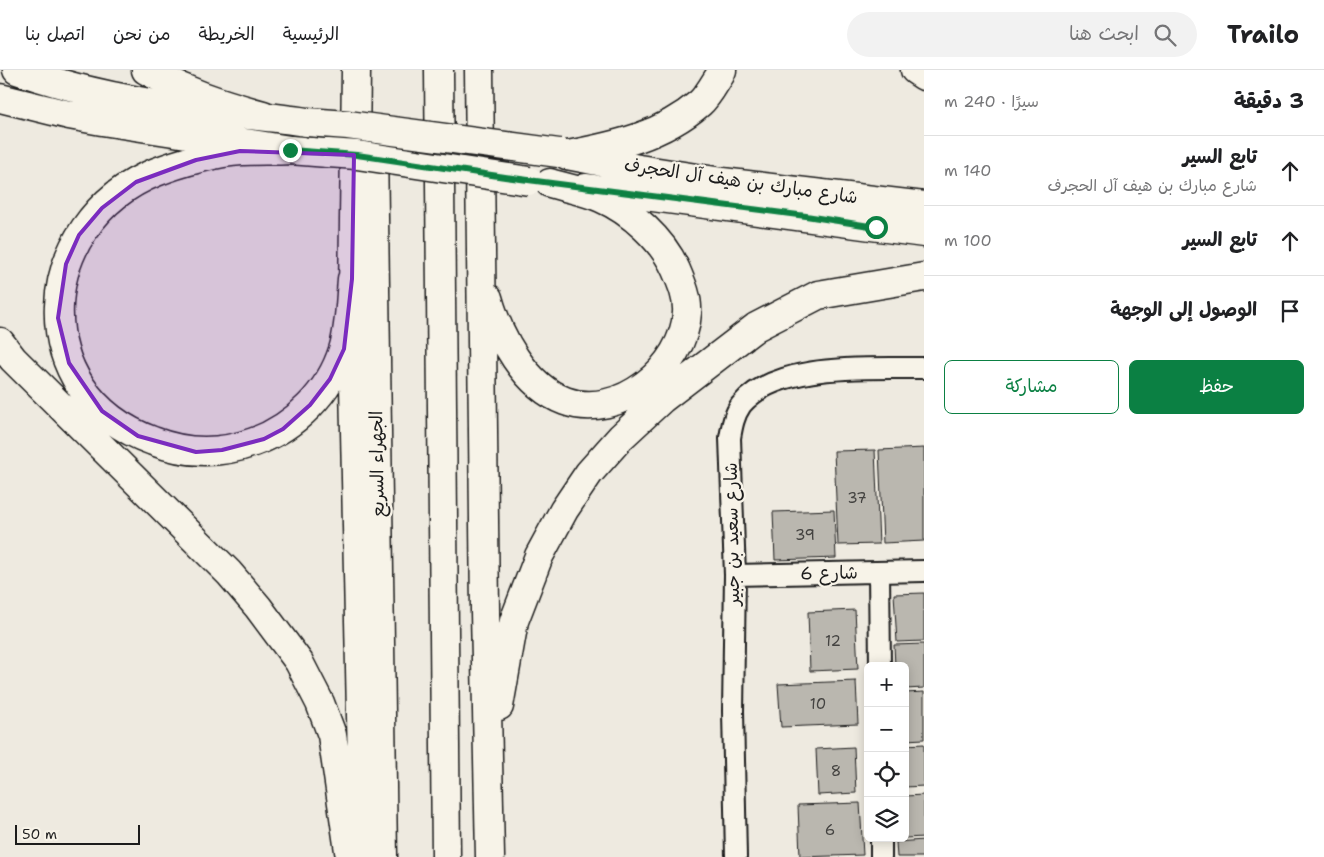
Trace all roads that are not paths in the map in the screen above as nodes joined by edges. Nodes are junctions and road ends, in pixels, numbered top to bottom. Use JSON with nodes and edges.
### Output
{"nodes":[{"id":1,"x":18,"y":70,"type":"edge"},
{"id":2,"x":146,"y":70,"type":"edge"},
{"id":3,"x":356,"y":70,"type":"edge"},
{"id":4,"x":372,"y":70,"type":"edge"},
{"id":5,"x":439,"y":70,"type":"edge"},
{"id":6,"x":479,"y":70,"type":"edge"},
{"id":7,"x":722,"y":70,"type":"edge"},
{"id":8,"x":915,"y":70,"type":"edge"},
{"id":9,"x":924,"y":76,"type":"edge"},
{"id":10,"x":0,"y":98,"type":"edge"},
{"id":11,"x":263,"y":115,"type":"junction"},
{"id":12,"x":290,"y":150,"type":"junction"},
{"id":13,"x":563,"y":154,"type":"junction"},
{"id":14,"x":539,"y":182,"type":"junction"},
{"id":15,"x":924,"y":206,"type":"edge"},
{"id":16,"x":924,"y":233,"type":"edge"},
{"id":17,"x":481,"y":273,"type":"junction"},
{"id":18,"x":924,"y":277,"type":"edge"},
{"id":19,"x":352,"y":279,"type":"junction"},
{"id":20,"x":0,"y":342,"type":"edge"},
{"id":21,"x":924,"y":368,"type":"edge"},
{"id":22,"x":924,"y":571,"type":"edge"},
{"id":23,"x":879,"y":572,"type":"junction"},
{"id":24,"x":735,"y":575,"type":"junction"},
{"id":25,"x":880,"y":662,"type":"edge"},
{"id":26,"x":881,"y":842,"type":"edge"},
{"id":27,"x":490,"y":846,"type":"edge"},
{"id":28,"x":350,"y":857,"type":"edge"},
{"id":29,"x":364,"y":857,"type":"edge"},
{"id":30,"x":383,"y":857,"type":"edge"},
{"id":31,"x":446,"y":857,"type":"edge"},
{"id":32,"x":736,"y":857,"type":"edge"},
{"id":33,"x":881,"y":857,"type":"edge"}],
"edges":[{"from":1,"to":11,"type":"main road"},
{"from":2,"to":11,"type":"main road"},
{"from":3,"to":19,"type":"main road"},
{"from":4,"to":30,"type":"main road","name":"الجهراء السريع"},
{"from":5,"to":31,"type":"main road"},
{"from":6,"to":17,"type":"main road"},
{"from":7,"to":13,"type":"main road"},
{"from":8,"to":9,"type":"main road"},
{"from":10,"to":12,"type":"main road"},
{"from":11,"to":13,"type":"main road","bridge":true},
{"from":12,"to":14,"type":"main road","bridge":true},
{"from":12,"to":19,"type":"main road"},
{"from":13,"to":15,"type":"main road","name":"شارع مبارك بن هيف آل الحجرف"},
{"from":14,"to":16,"type":"main road","name":"شارع مبارك بن هيف آل الحجرف"},
{"from":14,"to":17,"type":"main road"},
{"from":17,"to":27,"type":"main road"},
{"from":18,"to":27,"type":"main road"},
{"from":19,"to":29,"type":"main road"},
{"from":20,"to":28,"type":"main road"},
{"from":21,"to":24,"type":"street","name":"شارع سعيد بن جبير"},
{"from":22,"to":23,"type":"street","name":"شارع 6"},
{"from":23,"to":24,"type":"street","name":"شارع 6"},
{"from":23,"to":25,"type":"street"},
{"from":24,"to":32,"type":"street","name":"شارع سعيد بن جبير"},
{"from":26,"to":33,"type":"street"}]}
